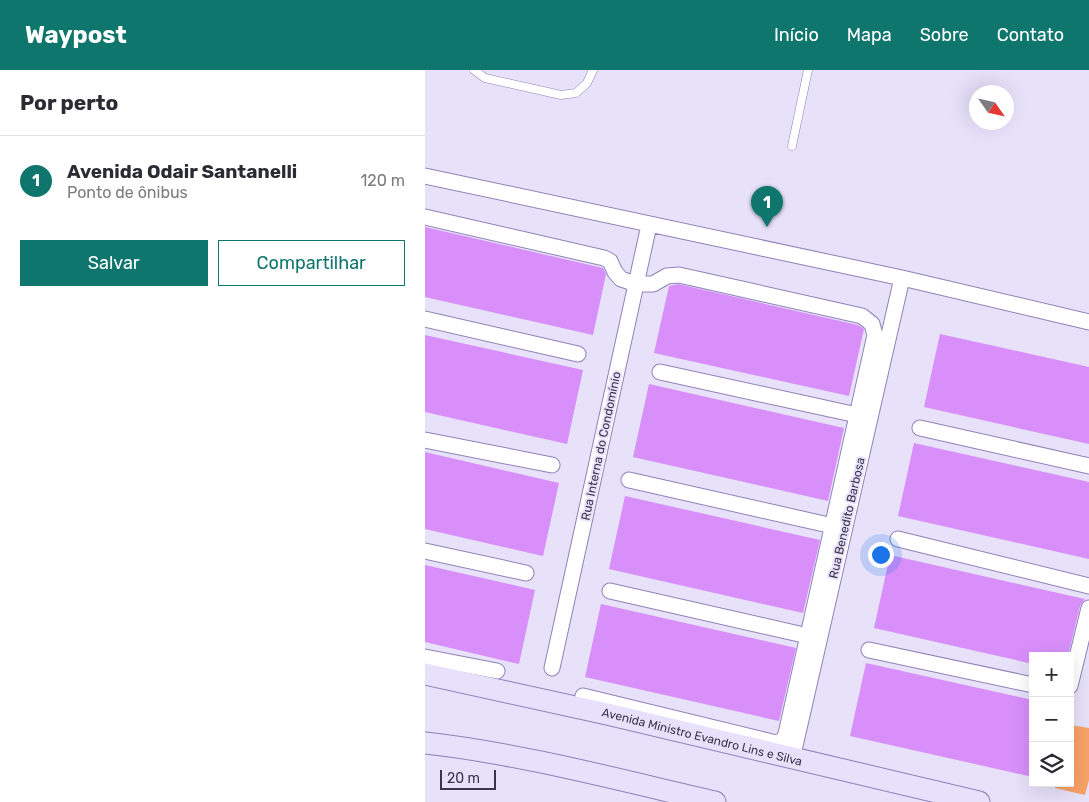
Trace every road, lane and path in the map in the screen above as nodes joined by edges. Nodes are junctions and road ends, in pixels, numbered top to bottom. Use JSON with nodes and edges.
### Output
{"nodes":[{"id":1,"x":474,"y":70,"type":"edge"},
{"id":2,"x":593,"y":70,"type":"edge"},
{"id":3,"x":808,"y":70,"type":"edge"},
{"id":4,"x":791,"y":146,"type":"dead end"},
{"id":5,"x":425,"y":176,"type":"edge"},
{"id":6,"x":425,"y":217,"type":"edge"},
{"id":7,"x":649,"y":225,"type":"junction"},
{"id":8,"x":902,"y":278,"type":"junction"},
{"id":9,"x":636,"y":284,"type":"junction"},
{"id":10,"x":425,"y":319,"type":"edge"},
{"id":11,"x":1089,"y":322,"type":"edge"},
{"id":12,"x":579,"y":354,"type":"dead end"},
{"id":13,"x":660,"y":372,"type":"dead end"},
{"id":14,"x":857,"y":415,"type":"junction"},
{"id":15,"x":920,"y":428,"type":"dead end"},
{"id":16,"x":425,"y":440,"type":"edge"},
{"id":17,"x":552,"y":465,"type":"dead end"},
{"id":18,"x":1089,"y":466,"type":"edge"},
{"id":19,"x":629,"y":480,"type":"dead end"},
{"id":20,"x":833,"y":526,"type":"junction"},
{"id":21,"x":898,"y":540,"type":"dead end"},
{"id":22,"x":425,"y":551,"type":"edge"},
{"id":23,"x":525,"y":573,"type":"dead end"},
{"id":24,"x":1089,"y":586,"type":"edge"},
{"id":25,"x":610,"y":591,"type":"dead end"},
{"id":26,"x":1089,"y":608,"type":"edge"},
{"id":27,"x":808,"y":636,"type":"junction"},
{"id":28,"x":869,"y":650,"type":"dead end"},
{"id":29,"x":425,"y":657,"type":"edge"},
{"id":30,"x":553,"y":668,"type":"dead end"},
{"id":31,"x":1074,"y":670,"type":"edge"},
{"id":32,"x":497,"y":672,"type":"dead end"},
{"id":33,"x":425,"y":674,"type":"edge"},
{"id":34,"x":1029,"y":684,"type":"edge"},
{"id":35,"x":583,"y":696,"type":"dead end"},
{"id":36,"x":425,"y":744,"type":"edge"},
{"id":37,"x":792,"y":759,"type":"junction"},
{"id":38,"x":715,"y":802,"type":"edge"},
{"id":39,"x":979,"y":802,"type":"edge"}],
"edges":[{"from":1,"to":2,"type":"lane"},
{"from":3,"to":4,"type":"lane"},
{"from":5,"to":7,"type":"street"},
{"from":6,"to":9,"type":"street"},
{"from":7,"to":8,"type":"street"},
{"from":7,"to":9,"type":"street","name":"Rua Interna do Condomínio"},
{"from":8,"to":11,"type":"street"},
{"from":8,"to":37,"type":"street","name":"Rua Benedito Barbosa"},
{"from":9,"to":14,"type":"street"},
{"from":9,"to":30,"type":"street","name":"Rua Interna do Condomínio"},
{"from":10,"to":12,"type":"street"},
{"from":13,"to":14,"type":"street"},
{"from":14,"to":20,"type":"street"},
{"from":15,"to":18,"type":"street"},
{"from":16,"to":17,"type":"street"},
{"from":19,"to":20,"type":"street"},
{"from":20,"to":27,"type":"street"},
{"from":21,"to":24,"type":"street"},
{"from":22,"to":23,"type":"street"},
{"from":25,"to":27,"type":"street"},
{"from":26,"to":31,"type":"street"},
{"from":27,"to":35,"type":"street"},
{"from":28,"to":34,"type":"street"},
{"from":29,"to":32,"type":"street"},
{"from":33,"to":37,"type":"street","name":"Avenida Ministro Evandro Lins e Silva"},
{"from":36,"to":38,"type":"street"},
{"from":37,"to":39,"type":"street","name":"Avenida Ministro Evandro Lins e Silva"}]}
